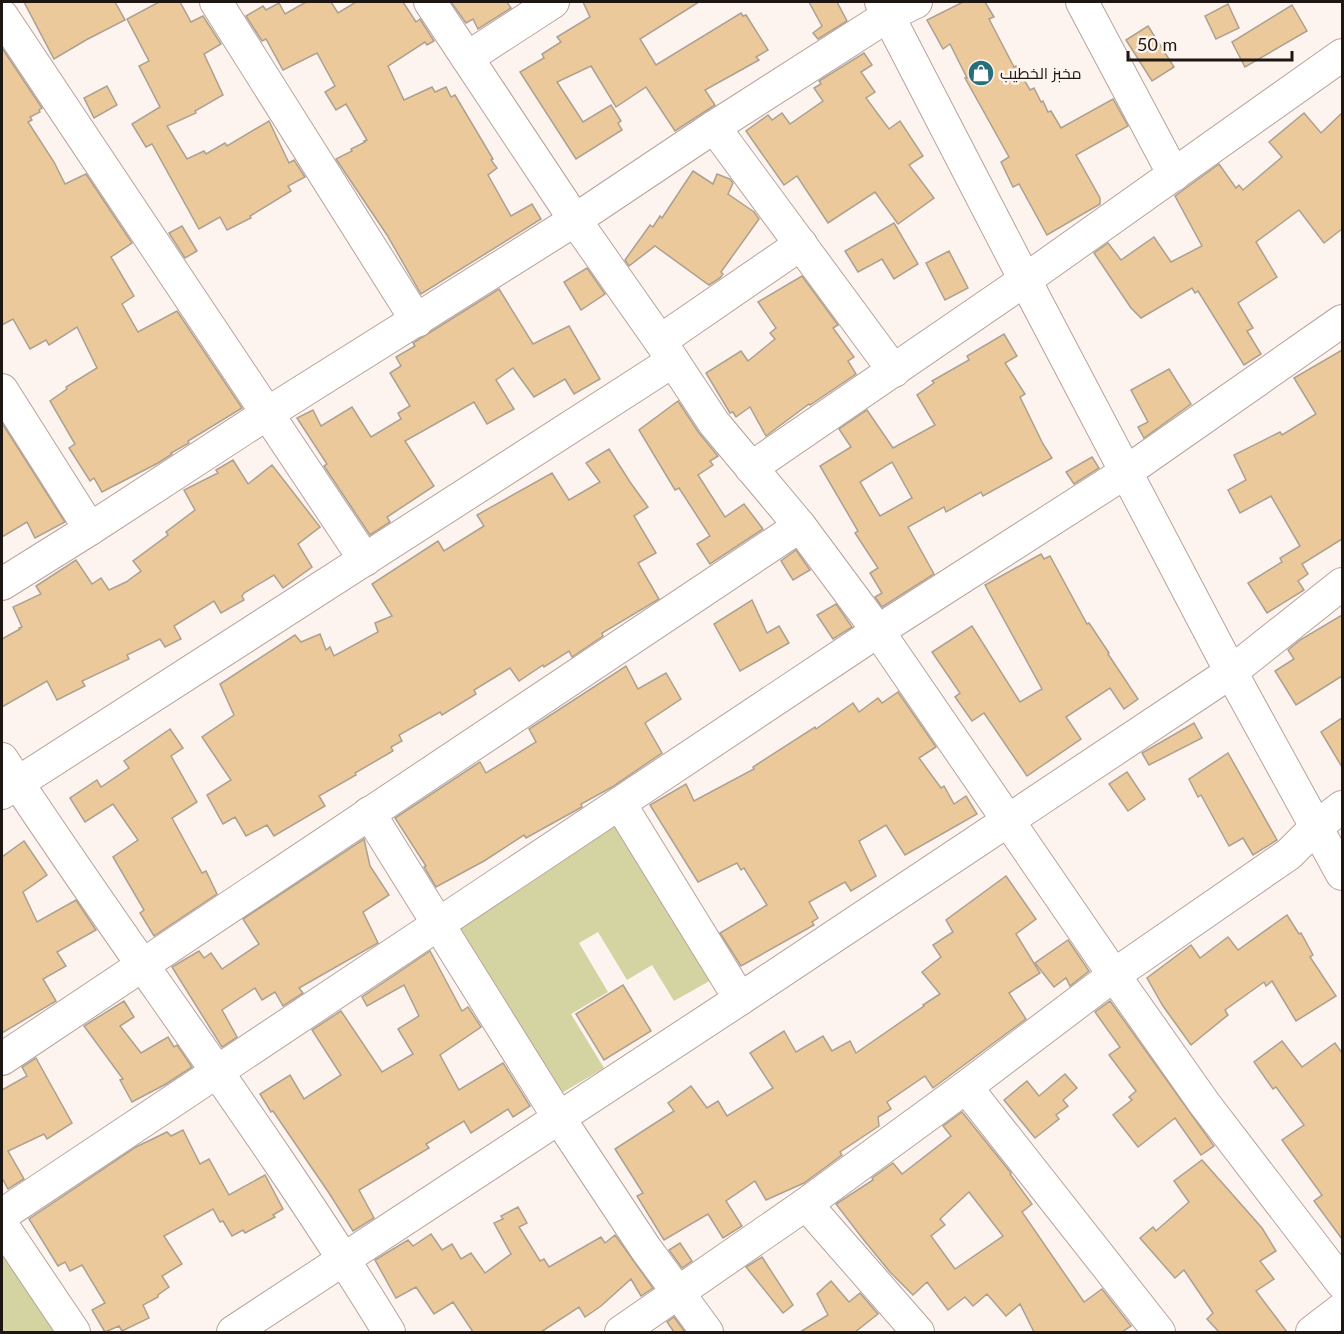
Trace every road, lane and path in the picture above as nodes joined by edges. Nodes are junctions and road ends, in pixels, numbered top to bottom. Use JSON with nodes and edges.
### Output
{"nodes":[{"id":1,"x":216,"y":2,"type":"edge"},
{"id":2,"x":430,"y":2,"type":"edge"},
{"id":3,"x":553,"y":2,"type":"edge"},
{"id":4,"x":1082,"y":2,"type":"edge"},
{"id":5,"x":896,"y":6,"type":"edge"},
{"id":6,"x":2,"y":16,"type":"edge"},
{"id":7,"x":1342,"y":55,"type":"edge"},
{"id":8,"x":467,"y":58,"type":"junction"},
{"id":9,"x":714,"y":127,"type":"junction"},
{"id":10,"x":1174,"y":175,"type":"junction"},
{"id":11,"x":575,"y":220,"type":"junction"},
{"id":12,"x":801,"y":244,"type":"junction"},
{"id":13,"x":1025,"y":280,"type":"junction"},
{"id":14,"x":417,"y":321,"type":"junction"},
{"id":15,"x":1342,"y":321,"type":"edge"},
{"id":16,"x":666,"y":351,"type":"junction"},
{"id":17,"x":894,"y":371,"type":"junction"},
{"id":18,"x":2,"y":390,"type":"edge"},
{"id":19,"x":268,"y":413,"type":"junction"},
{"id":20,"x":751,"y":468,"type":"junction"},
{"id":21,"x":1126,"y":472,"type":"junction"},
{"id":22,"x":800,"y":526,"type":"junction"},
{"id":23,"x":90,"y":529,"type":"junction"},
{"id":24,"x":364,"y":560,"type":"junction"},
{"id":25,"x":2,"y":584,"type":"edge"},
{"id":26,"x":1342,"y":584,"type":"edge"},
{"id":27,"x":878,"y":631,"type":"junction"},
{"id":28,"x":1231,"y":672,"type":"junction"},
{"id":29,"x":7,"y":778,"type":"edge"},
{"id":30,"x":620,"y":804,"type":"junction"},
{"id":31,"x":1342,"y":807,"type":"edge"},
{"id":32,"x":369,"y":813,"type":"junction"},
{"id":33,"x":1008,"y":821,"type":"junction"},
{"id":34,"x":1316,"y":826,"type":"junction"},
{"id":35,"x":1342,"y":874,"type":"edge"},
{"id":36,"x":439,"y":925,"type":"junction"},
{"id":37,"x":143,"y":964,"type":"junction"},
{"id":38,"x":1114,"y":975,"type":"junction"},
{"id":39,"x":740,"y":999,"type":"junction"},
{"id":40,"x":2,"y":1059,"type":"edge"},
{"id":41,"x":219,"y":1072,"type":"junction"},
{"id":42,"x":966,"y":1087,"type":"junction"},
{"id":43,"x":559,"y":1118,"type":"junction"},
{"id":44,"x":806,"y":1204,"type":"junction"},
{"id":45,"x":2,"y":1215,"type":"edge"},
{"id":46,"x":2,"y":1225,"type":"edge"},
{"id":47,"x":345,"y":1259,"type":"junction"},
{"id":48,"x":1342,"y":1283,"type":"edge"},
{"id":49,"x":677,"y":1294,"type":"junction"},
{"id":50,"x":1342,"y":1309,"type":"edge"},
{"id":51,"x":74,"y":1332,"type":"edge"},
{"id":52,"x":232,"y":1332,"type":"edge"},
{"id":53,"x":390,"y":1332,"type":"edge"},
{"id":54,"x":621,"y":1332,"type":"edge"},
{"id":55,"x":707,"y":1332,"type":"edge"},
{"id":56,"x":918,"y":1332,"type":"edge"},
{"id":57,"x":1159,"y":1332,"type":"edge"},
{"id":58,"x":1312,"y":1332,"type":"edge"}],
"edges":[{"from":1,"to":14,"type":"street"},
{"from":2,"to":8,"type":"street"},
{"from":3,"to":8,"type":"street"},
{"from":4,"to":10,"type":"street"},
{"from":5,"to":9,"type":"street"},
{"from":5,"to":13,"type":"street"},
{"from":6,"to":19,"type":"street"},
{"from":7,"to":10,"type":"street"},
{"from":8,"to":11,"type":"street"},
{"from":9,"to":11,"type":"street"},
{"from":9,"to":12,"type":"street"},
{"from":10,"to":13,"type":"street"},
{"from":11,"to":14,"type":"street"},
{"from":11,"to":16,"type":"street"},
{"from":12,"to":16,"type":"street"},
{"from":12,"to":17,"type":"street"},
{"from":13,"to":17,"type":"street"},
{"from":13,"to":21,"type":"street"},
{"from":14,"to":19,"type":"street"},
{"from":15,"to":21,"type":"street"},
{"from":16,"to":20,"type":"street"},
{"from":16,"to":24,"type":"street"},
{"from":17,"to":20,"type":"street"},
{"from":18,"to":23,"type":"street"},
{"from":19,"to":23,"type":"street"},
{"from":19,"to":24,"type":"street"},
{"from":20,"to":22,"type":"street"},
{"from":21,"to":27,"type":"street"},
{"from":21,"to":28,"type":"street"},
{"from":22,"to":27,"type":"street"},
{"from":22,"to":32,"type":"street"},
{"from":23,"to":25,"type":"street"},
{"from":24,"to":29,"type":"street"},
{"from":26,"to":28,"type":"street"},
{"from":27,"to":30,"type":"street"},
{"from":27,"to":33,"type":"street"},
{"from":28,"to":33,"type":"street"},
{"from":28,"to":34,"type":"street"},
{"from":29,"to":37,"type":"street"},
{"from":30,"to":36,"type":"street"},
{"from":30,"to":39,"type":"street"},
{"from":31,"to":34,"type":"street"},
{"from":32,"to":36,"type":"street"},
{"from":32,"to":37,"type":"street"},
{"from":33,"to":38,"type":"street"},
{"from":33,"to":39,"type":"street"},
{"from":34,"to":35,"type":"street"},
{"from":34,"to":38,"type":"street"},
{"from":36,"to":41,"type":"street"},
{"from":36,"to":43,"type":"street"},
{"from":37,"to":40,"type":"street"},
{"from":37,"to":41,"type":"street"},
{"from":38,"to":42,"type":"street"},
{"from":38,"to":48,"type":"street"},
{"from":39,"to":43,"type":"street"},
{"from":41,"to":45,"type":"street"},
{"from":41,"to":47,"type":"street"},
{"from":42,"to":44,"type":"street"},
{"from":42,"to":57,"type":"street"},
{"from":43,"to":47,"type":"street"},
{"from":43,"to":49,"type":"street"},
{"from":44,"to":49,"type":"street"},
{"from":44,"to":56,"type":"street"},
{"from":46,"to":51,"type":"street"},
{"from":47,"to":52,"type":"street"},
{"from":47,"to":53,"type":"street"},
{"from":49,"to":54,"type":"street"},
{"from":49,"to":55,"type":"street"},
{"from":50,"to":58,"type":"street"}]}
